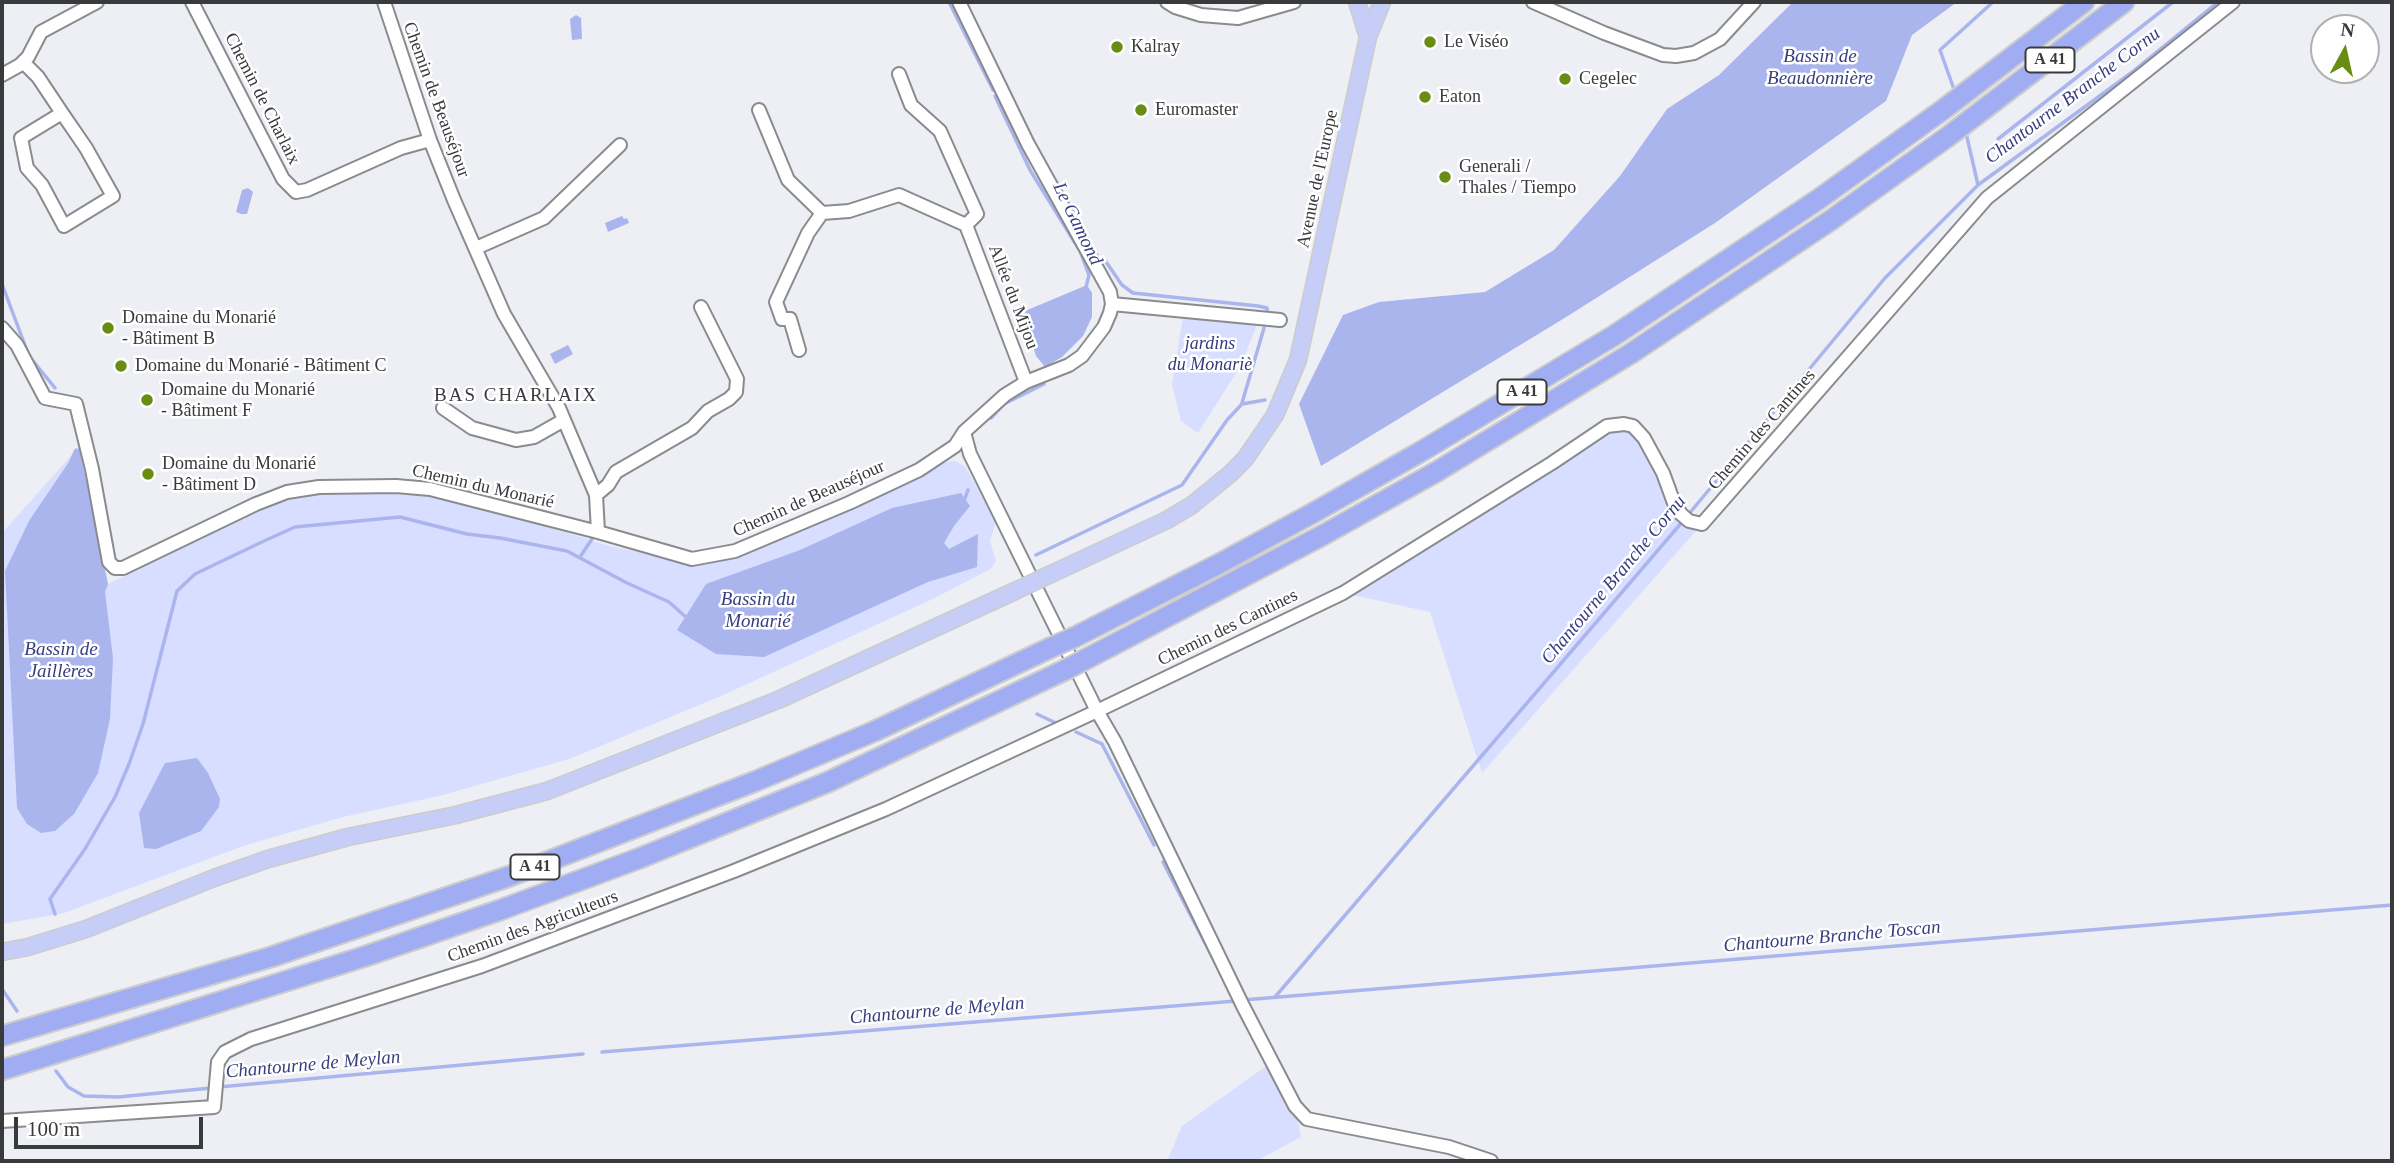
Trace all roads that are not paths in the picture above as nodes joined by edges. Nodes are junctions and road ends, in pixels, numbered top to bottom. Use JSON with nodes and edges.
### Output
{"nodes":[{"id":1,"x":97,"y":2,"type":"edge"},
{"id":2,"x":192,"y":2,"type":"edge"},
{"id":3,"x":384,"y":2,"type":"edge"},
{"id":4,"x":959,"y":2,"type":"edge"},
{"id":5,"x":1167,"y":2,"type":"edge"},
{"id":6,"x":1294,"y":2,"type":"edge"},
{"id":7,"x":1357,"y":2,"type":"edge"},
{"id":8,"x":1382,"y":2,"type":"edge"},
{"id":9,"x":1533,"y":2,"type":"edge"},
{"id":10,"x":1754,"y":2,"type":"edge"},
{"id":11,"x":2084,"y":2,"type":"edge"},
{"id":12,"x":2124,"y":2,"type":"edge"},
{"id":13,"x":2233,"y":2,"type":"edge"},
{"id":14,"x":1368,"y":37,"type":"junction"},
{"id":15,"x":23,"y":62,"type":"junction"},
{"id":16,"x":899,"y":74,"type":"dead end"},
{"id":17,"x":2,"y":75,"type":"edge"},
{"id":18,"x":758,"y":110,"type":"dead end"},
{"id":19,"x":62,"y":113,"type":"junction"},
{"id":20,"x":430,"y":140,"type":"junction"},
{"id":21,"x":620,"y":145,"type":"dead end"},
{"id":22,"x":822,"y":213,"type":"junction"},
{"id":23,"x":966,"y":225,"type":"junction"},
{"id":24,"x":476,"y":248,"type":"junction"},
{"id":25,"x":1112,"y":304,"type":"junction"},
{"id":26,"x":701,"y":307,"type":"dead end"},
{"id":27,"x":1280,"y":320,"type":"dead end"},
{"id":28,"x":2,"y":328,"type":"edge"},
{"id":29,"x":799,"y":350,"type":"dead end"},
{"id":30,"x":1026,"y":382,"type":"junction"},
{"id":31,"x":443,"y":408,"type":"dead end"},
{"id":32,"x":564,"y":420,"type":"junction"},
{"id":33,"x":964,"y":432,"type":"junction"},
{"id":34,"x":596,"y":495,"type":"junction"},
{"id":35,"x":598,"y":532,"type":"junction"},
{"id":36,"x":1097,"y":711,"type":"junction"},
{"id":37,"x":2,"y":952,"type":"edge"},
{"id":38,"x":363,"y":957,"type":"junction"},
{"id":39,"x":2,"y":1036,"type":"edge"},
{"id":40,"x":2,"y":1058,"type":"edge"},
{"id":41,"x":2,"y":1070,"type":"edge"},
{"id":42,"x":2,"y":1121,"type":"edge"},
{"id":43,"x":1491,"y":1161,"type":"edge"}],
"edges":[{"from":1,"to":15,"type":"street"},
{"from":2,"to":20,"type":"street","name":"Chemin de Charlaix"},
{"from":3,"to":20,"type":"street","name":"Chemin de Beauséjour"},
{"from":4,"to":25,"type":"street"},
{"from":5,"to":6,"type":"street"},
{"from":7,"to":14,"type":"main road","name":"Avenue de l'Europe"},
{"from":8,"to":14,"type":"main road","name":"Avenue de l'Europe"},
{"from":9,"to":10,"type":"street"},
{"from":11,"to":39,"type":"highway","number":"A 41","bridge":true},
{"from":12,"to":38,"type":"highway","number":"A 41","bridge":true},
{"from":13,"to":36,"type":"street","name":"Chemin des Cantines"},
{"from":14,"to":37,"type":"main road","name":"Avenue de l'Europe","bridge":true},
{"from":15,"to":17,"type":"street"},
{"from":15,"to":19,"type":"street"},
{"from":16,"to":23,"type":"street","name":"Allée du Mijou"},
{"from":18,"to":22,"type":"street"},
{"from":19,"to":19,"type":"street"},
{"from":20,"to":24,"type":"street","name":"Chemin de Beauséjour"},
{"from":21,"to":24,"type":"street"},
{"from":22,"to":23,"type":"street"},
{"from":22,"to":29,"type":"street"},
{"from":23,"to":30,"type":"street","name":"Allée du Mijou"},
{"from":24,"to":32,"type":"street","name":"Chemin de Beauséjour"},
{"from":25,"to":27,"type":"street"},
{"from":25,"to":30,"type":"street","name":"Chemin de Beauséjour"},
{"from":26,"to":34,"type":"street"},
{"from":28,"to":35,"type":"street","name":"Chemin du Monarié"},
{"from":30,"to":33,"type":"street","name":"Chemin de Beauséjour"},
{"from":31,"to":32,"type":"street"},
{"from":32,"to":34,"type":"street","name":"Chemin de Beauséjour"},
{"from":33,"to":35,"type":"street","name":"Chemin de Beauséjour"},
{"from":33,"to":36,"type":"street"},
{"from":34,"to":35,"type":"street","name":"Chemin de Beauséjour"},
{"from":36,"to":42,"type":"street","name":"Chemin des Agriculteurs"},
{"from":36,"to":43,"type":"street"},
{"from":38,"to":40,"type":"highway","number":"A 41"},
{"from":38,"to":41,"type":"highway"}]}
